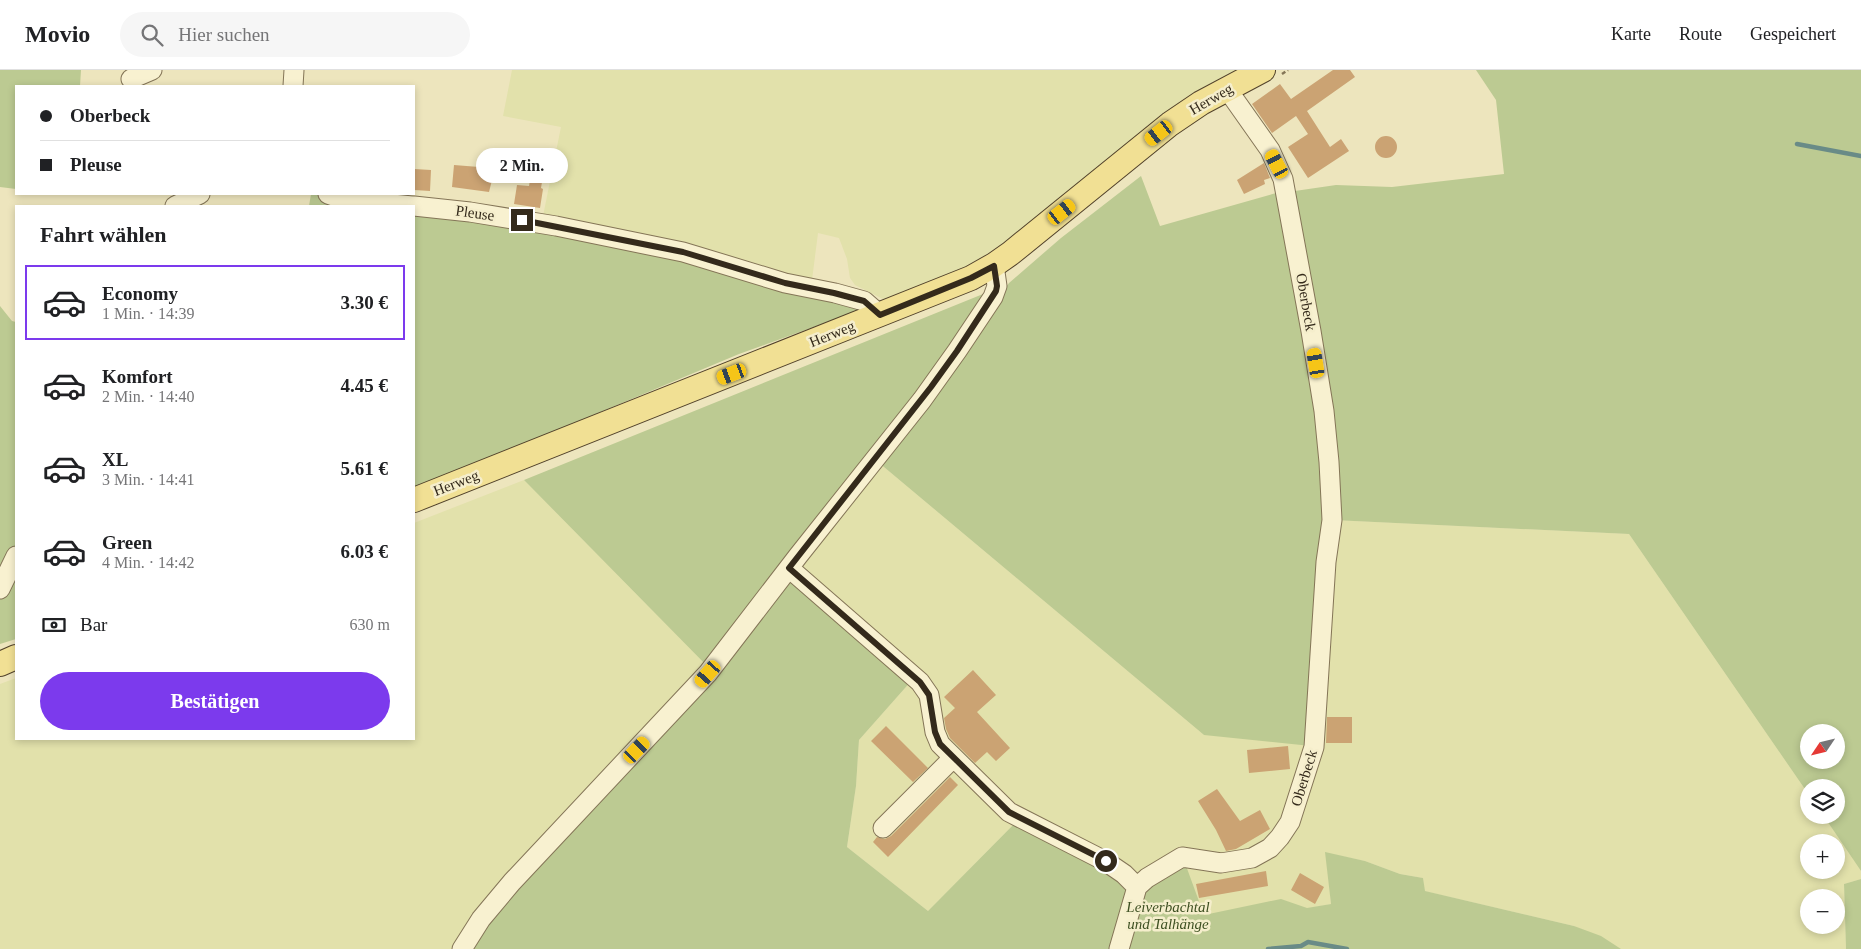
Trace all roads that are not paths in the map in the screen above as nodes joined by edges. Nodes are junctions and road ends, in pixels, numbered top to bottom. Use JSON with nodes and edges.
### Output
{"nodes":[{"id":1,"x":152,"y":70,"type":"edge"},
{"id":2,"x":294,"y":70,"type":"edge"},
{"id":3,"x":1263,"y":70,"type":"edge"},
{"id":4,"x":131,"y":79,"type":"dead end"},
{"id":5,"x":293,"y":85,"type":"edge"},
{"id":6,"x":1227,"y":89,"type":"junction"},
{"id":7,"x":198,"y":195,"type":"edge"},
{"id":8,"x":331,"y":195,"type":"edge"},
{"id":9,"x":176,"y":205,"type":"edge"},
{"id":10,"x":403,"y":205,"type":"edge"},
{"id":11,"x":415,"y":206,"type":"edge"},
{"id":12,"x":994,"y":266,"type":"junction"},
{"id":13,"x":880,"y":315,"type":"junction"},
{"id":14,"x":415,"y":500,"type":"edge"},
{"id":15,"x":15,"y":558,"type":"edge"},
{"id":16,"x":789,"y":568,"type":"junction"},
{"id":17,"x":0,"y":589,"type":"edge"},
{"id":18,"x":15,"y":657,"type":"edge"},
{"id":19,"x":0,"y":664,"type":"edge"},
{"id":20,"x":953,"y":758,"type":"junction"},
{"id":21,"x":884,"y":828,"type":"dead end"},
{"id":22,"x":1137,"y":887,"type":"junction"},
{"id":23,"x":462,"y":949,"type":"edge"},
{"id":24,"x":1119,"y":949,"type":"edge"}],
"edges":[{"from":1,"to":4,"type":"street"},
{"from":2,"to":5,"type":"street"},
{"from":3,"to":6,"type":"main road","name":"Herweg"},
{"from":6,"to":12,"type":"main road","name":"Herweg"},
{"from":6,"to":22,"type":"street","name":"Oberbeck"},
{"from":7,"to":9,"type":"street"},
{"from":8,"to":10,"type":"street","name":"Pleuse"},
{"from":11,"to":13,"type":"street","name":"Pleuse"},
{"from":12,"to":13,"type":"main road","name":"Herweg"},
{"from":12,"to":16,"type":"street"},
{"from":13,"to":14,"type":"main road","name":"Herweg"},
{"from":15,"to":17,"type":"street"},
{"from":16,"to":20,"type":"street"},
{"from":16,"to":23,"type":"street"},
{"from":18,"to":19,"type":"main road"},
{"from":20,"to":21,"type":"street"},
{"from":20,"to":22,"type":"street"},
{"from":22,"to":24,"type":"street"}]}
